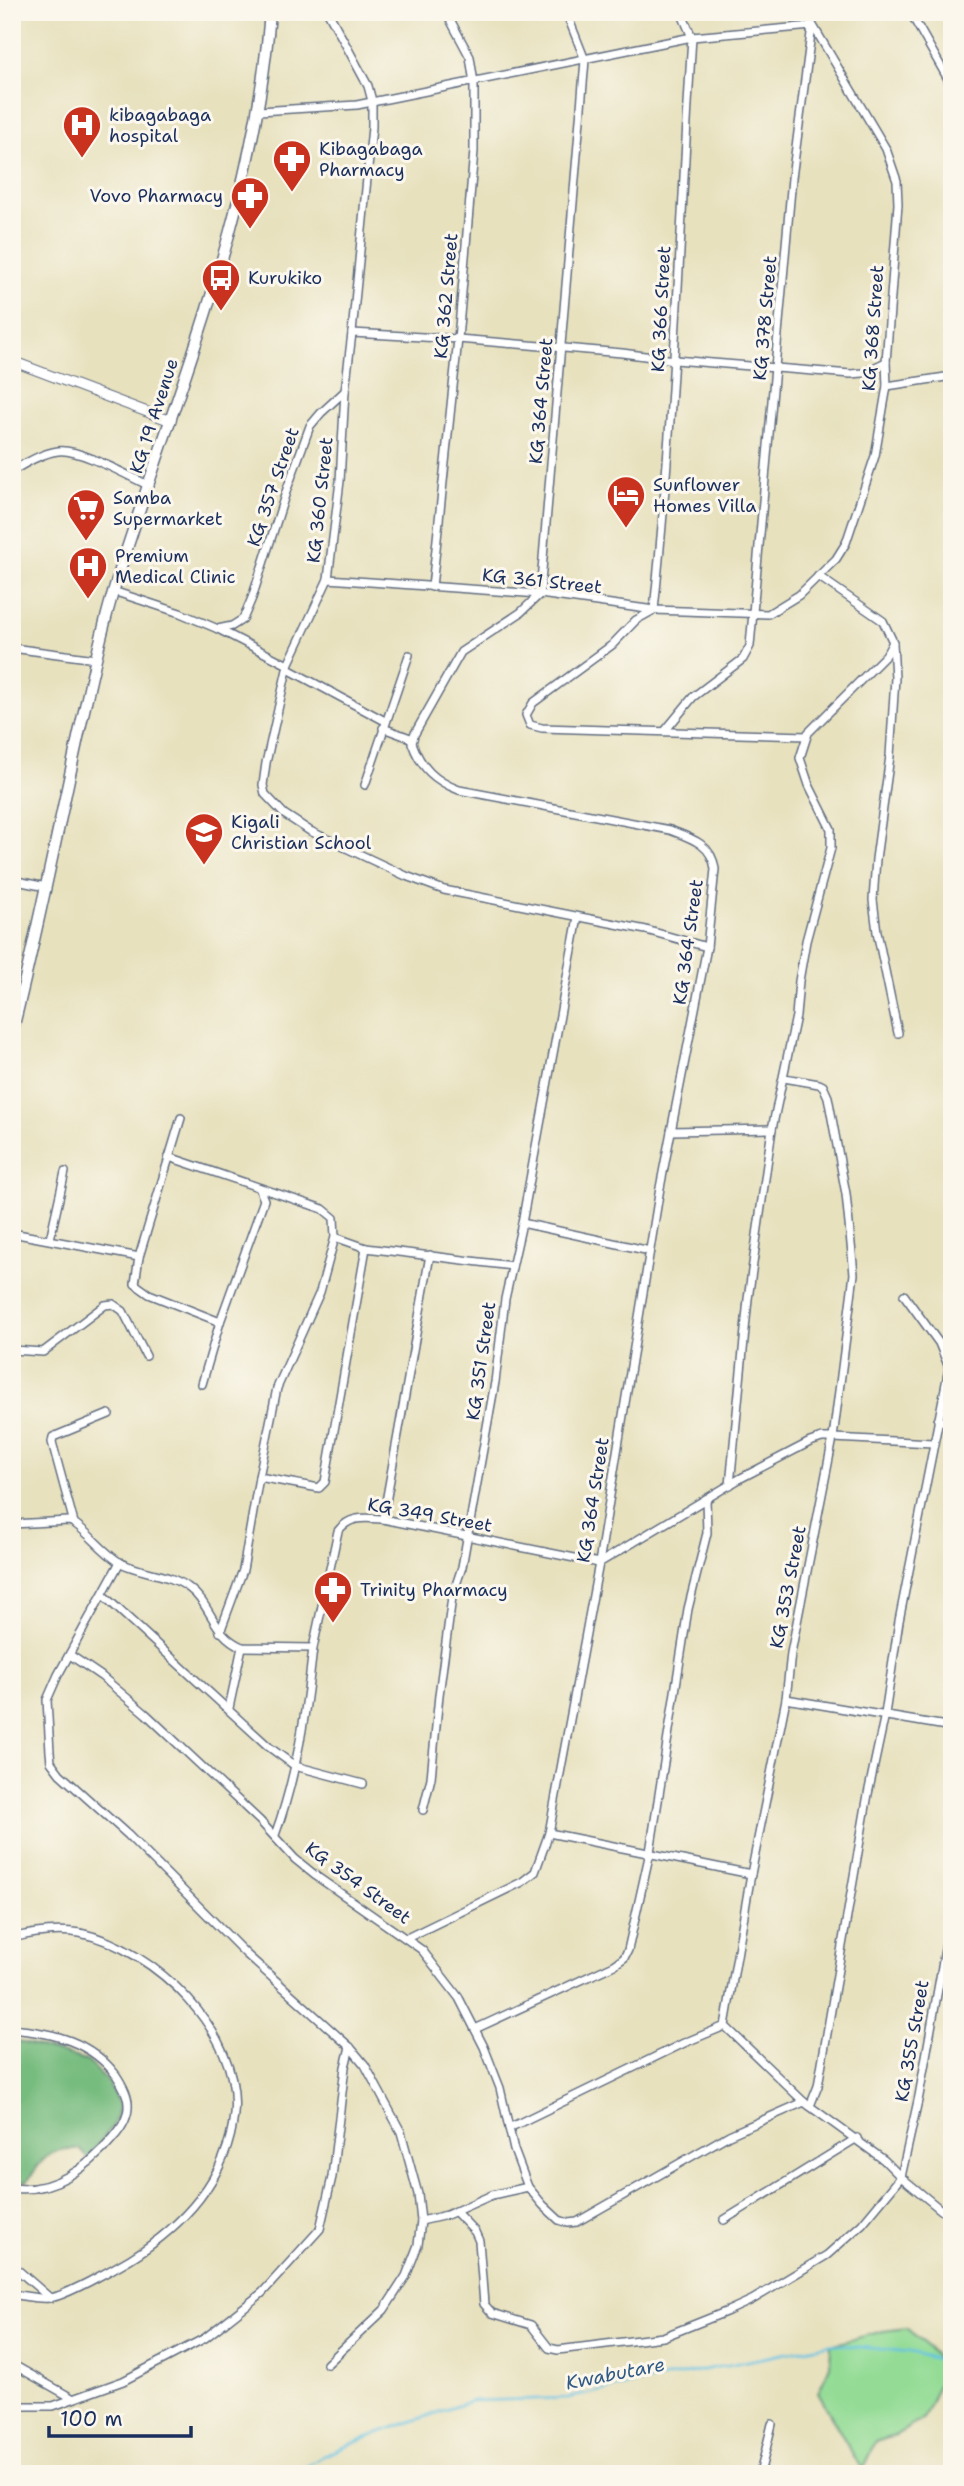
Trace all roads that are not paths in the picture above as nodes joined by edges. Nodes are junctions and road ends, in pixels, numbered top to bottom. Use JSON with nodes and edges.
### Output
{"nodes":[{"id":1,"x":269,"y":12,"type":"edge"},
{"id":2,"x":328,"y":12,"type":"edge"},
{"id":3,"x":446,"y":12,"type":"edge"},
{"id":4,"x":566,"y":12,"type":"edge"},
{"id":5,"x":681,"y":12,"type":"edge"},
{"id":6,"x":805,"y":12,"type":"edge"},
{"id":7,"x":910,"y":12,"type":"edge"},
{"id":8,"x":812,"y":26,"type":"junction"},
{"id":9,"x":692,"y":37,"type":"junction"},
{"id":10,"x":585,"y":60,"type":"junction"},
{"id":11,"x":474,"y":83,"type":"junction"},
{"id":12,"x":952,"y":95,"type":"edge"},
{"id":13,"x":372,"y":102,"type":"junction"},
{"id":14,"x":259,"y":111,"type":"junction"},
{"id":15,"x":352,"y":333,"type":"junction"},
{"id":16,"x":458,"y":339,"type":"junction"},
{"id":17,"x":561,"y":349,"type":"junction"},
{"id":18,"x":675,"y":360,"type":"junction"},
{"id":19,"x":12,"y":361,"type":"edge"},
{"id":20,"x":886,"y":362,"type":"junction"},
{"id":21,"x":776,"y":366,"type":"junction"},
{"id":22,"x":952,"y":376,"type":"edge"},
{"id":23,"x":887,"y":386,"type":"junction"},
{"id":24,"x":345,"y":391,"type":"junction"},
{"id":25,"x":171,"y":421,"type":"junction"},
{"id":26,"x":12,"y":471,"type":"edge"},
{"id":27,"x":150,"y":486,"type":"junction"},
{"id":28,"x":818,"y":576,"type":"junction"},
{"id":29,"x":328,"y":579,"type":"junction"},
{"id":30,"x":432,"y":587,"type":"junction"},
{"id":31,"x":113,"y":591,"type":"junction"},
{"id":32,"x":540,"y":594,"type":"junction"},
{"id":33,"x":654,"y":610,"type":"junction"},
{"id":34,"x":753,"y":613,"type":"junction"},
{"id":35,"x":218,"y":629,"type":"junction"},
{"id":36,"x":893,"y":642,"type":"junction"},
{"id":37,"x":12,"y":648,"type":"edge"},
{"id":38,"x":409,"y":655,"type":"dead end"},
{"id":39,"x":96,"y":659,"type":"junction"},
{"id":40,"x":288,"y":667,"type":"junction"},
{"id":41,"x":384,"y":724,"type":"junction"},
{"id":42,"x":665,"y":731,"type":"junction"},
{"id":43,"x":807,"y":736,"type":"junction"},
{"id":44,"x":413,"y":739,"type":"junction"},
{"id":45,"x":365,"y":785,"type":"dead end"},
{"id":46,"x":12,"y":880,"type":"edge"},
{"id":47,"x":46,"y":887,"type":"junction"},
{"id":48,"x":578,"y":917,"type":"junction"},
{"id":49,"x":707,"y":947,"type":"junction"},
{"id":50,"x":12,"y":1033,"type":"edge"},
{"id":51,"x":898,"y":1033,"type":"dead end"},
{"id":52,"x":783,"y":1078,"type":"junction"},
{"id":53,"x":180,"y":1118,"type":"dead end"},
{"id":54,"x":772,"y":1129,"type":"junction"},
{"id":55,"x":671,"y":1131,"type":"junction"},
{"id":56,"x":169,"y":1157,"type":"junction"},
{"id":57,"x":65,"y":1172,"type":"dead end"},
{"id":58,"x":260,"y":1189,"type":"junction"},
{"id":59,"x":522,"y":1223,"type":"junction"},
{"id":60,"x":12,"y":1233,"type":"edge"},
{"id":61,"x":335,"y":1237,"type":"junction"},
{"id":62,"x":50,"y":1239,"type":"junction"},
{"id":63,"x":366,"y":1248,"type":"junction"},
{"id":64,"x":650,"y":1251,"type":"junction"},
{"id":65,"x":430,"y":1255,"type":"junction"},
{"id":66,"x":139,"y":1257,"type":"junction"},
{"id":67,"x":513,"y":1266,"type":"junction"},
{"id":68,"x":904,"y":1294,"type":"dead end"},
{"id":69,"x":220,"y":1322,"type":"junction"},
{"id":70,"x":12,"y":1350,"type":"edge"},
{"id":71,"x":146,"y":1356,"type":"dead end"},
{"id":72,"x":950,"y":1371,"type":"edge"},
{"id":73,"x":202,"y":1384,"type":"dead end"},
{"id":74,"x":109,"y":1414,"type":"dead end"},
{"id":75,"x":937,"y":1420,"type":"junction"},
{"id":76,"x":952,"y":1424,"type":"edge"},
{"id":77,"x":833,"y":1438,"type":"junction"},
{"id":78,"x":933,"y":1443,"type":"junction"},
{"id":79,"x":259,"y":1477,"type":"junction"},
{"id":80,"x":730,"y":1485,"type":"junction"},
{"id":81,"x":706,"y":1499,"type":"junction"},
{"id":82,"x":383,"y":1519,"type":"junction"},
{"id":83,"x":74,"y":1523,"type":"junction"},
{"id":84,"x":12,"y":1524,"type":"edge"},
{"id":85,"x":467,"y":1537,"type":"junction"},
{"id":86,"x":120,"y":1563,"type":"junction"},
{"id":87,"x":598,"y":1563,"type":"junction"},
{"id":88,"x":103,"y":1595,"type":"junction"},
{"id":89,"x":220,"y":1632,"type":"junction"},
{"id":90,"x":242,"y":1647,"type":"junction"},
{"id":91,"x":313,"y":1648,"type":"junction"},
{"id":92,"x":70,"y":1655,"type":"junction"},
{"id":93,"x":786,"y":1699,"type":"junction"},
{"id":94,"x":229,"y":1708,"type":"junction"},
{"id":95,"x":886,"y":1714,"type":"junction"},
{"id":96,"x":952,"y":1727,"type":"edge"},
{"id":97,"x":295,"y":1766,"type":"junction"},
{"id":98,"x":363,"y":1784,"type":"dead end"},
{"id":99,"x":424,"y":1810,"type":"dead end"},
{"id":100,"x":549,"y":1833,"type":"junction"},
{"id":101,"x":275,"y":1835,"type":"junction"},
{"id":102,"x":650,"y":1852,"type":"junction"},
{"id":103,"x":751,"y":1874,"type":"junction"},
{"id":104,"x":952,"y":1910,"type":"edge"},
{"id":105,"x":12,"y":1938,"type":"edge"},
{"id":106,"x":407,"y":1938,"type":"junction"},
{"id":107,"x":725,"y":2026,"type":"junction"},
{"id":108,"x":12,"y":2029,"type":"edge"},
{"id":109,"x":475,"y":2029,"type":"junction"},
{"id":110,"x":350,"y":2047,"type":"junction"},
{"id":111,"x":807,"y":2104,"type":"junction"},
{"id":112,"x":509,"y":2128,"type":"junction"},
{"id":113,"x":857,"y":2138,"type":"junction"},
{"id":114,"x":901,"y":2177,"type":"junction"},
{"id":115,"x":12,"y":2188,"type":"edge"},
{"id":116,"x":528,"y":2188,"type":"junction"},
{"id":117,"x":455,"y":2211,"type":"junction"},
{"id":118,"x":952,"y":2219,"type":"edge"},
{"id":119,"x":724,"y":2220,"type":"dead end"},
{"id":120,"x":421,"y":2221,"type":"junction"},
{"id":121,"x":12,"y":2265,"type":"edge"},
{"id":122,"x":12,"y":2294,"type":"edge"},
{"id":123,"x":50,"y":2298,"type":"junction"},
{"id":124,"x":12,"y":2364,"type":"edge"},
{"id":125,"x":327,"y":2364,"type":"dead end"},
{"id":126,"x":72,"y":2398,"type":"junction"},
{"id":127,"x":12,"y":2406,"type":"edge"},
{"id":128,"x":772,"y":2424,"type":"dead end"},
{"id":129,"x":760,"y":2474,"type":"edge"}],
"edges":[{"from":1,"to":14,"type":"main road","name":"KG 19 Avenue"},
{"from":2,"to":13,"type":"street","name":"KG 360 Street"},
{"from":3,"to":11,"type":"street","name":"KG 362 Street"},
{"from":4,"to":10,"type":"street","name":"KG 364 Street"},
{"from":5,"to":9,"type":"street","name":"KG 366 Street"},
{"from":6,"to":8,"type":"street","name":"KG 368 Street"},
{"from":7,"to":12,"type":"street"},
{"from":8,"to":9,"type":"street"},
{"from":8,"to":20,"type":"street","name":"KG 368 Street"},
{"from":8,"to":21,"type":"street","name":"KG 378 Street"},
{"from":9,"to":10,"type":"street"},
{"from":9,"to":18,"type":"street","name":"KG 366 Street"},
{"from":10,"to":11,"type":"street"},
{"from":10,"to":17,"type":"street","name":"KG 364 Street"},
{"from":11,"to":13,"type":"street"},
{"from":11,"to":16,"type":"street","name":"KG 362 Street"},
{"from":13,"to":14,"type":"street"},
{"from":13,"to":15,"type":"street","name":"KG 360 Street"},
{"from":14,"to":25,"type":"main road","name":"KG 19 Avenue"},
{"from":15,"to":16,"type":"street"},
{"from":15,"to":24,"type":"street","name":"KG 360 Street"},
{"from":16,"to":17,"type":"street"},
{"from":16,"to":30,"type":"street","name":"KG 362 Street"},
{"from":17,"to":18,"type":"street"},
{"from":17,"to":32,"type":"street","name":"KG 364 Street"},
{"from":18,"to":21,"type":"street"},
{"from":18,"to":33,"type":"street","name":"KG 366 Street"},
{"from":19,"to":25,"type":"street"},
{"from":20,"to":21,"type":"street"},
{"from":20,"to":23,"type":"street","name":"KG 368 Street"},
{"from":21,"to":34,"type":"street","name":"KG 378 Street"},
{"from":22,"to":23,"type":"street"},
{"from":23,"to":28,"type":"street","name":"KG 368 Street"},
{"from":24,"to":29,"type":"street","name":"KG 360 Street"},
{"from":24,"to":35,"type":"street","name":"KG 357 Street"},
{"from":25,"to":27,"type":"main road","name":"KG 19 Avenue"},
{"from":26,"to":27,"type":"street"},
{"from":27,"to":31,"type":"main road","name":"KG 19 Avenue"},
{"from":28,"to":34,"type":"street","name":"KG 368 Street"},
{"from":28,"to":36,"type":"street"},
{"from":29,"to":30,"type":"street","name":"KG 361 Street"},
{"from":29,"to":40,"type":"street","name":"KG 360 Street"},
{"from":30,"to":32,"type":"street","name":"KG 361 Street"},
{"from":31,"to":35,"type":"street"},
{"from":31,"to":39,"type":"main road","name":"KG 19 Avenue"},
{"from":32,"to":33,"type":"street","name":"KG 361 Street"},
{"from":32,"to":44,"type":"street"},
{"from":33,"to":34,"type":"street","name":"KG 361 Street"},
{"from":33,"to":42,"type":"street"},
{"from":34,"to":42,"type":"street","name":"KG 378 Street"},
{"from":35,"to":40,"type":"street"},
{"from":36,"to":43,"type":"street"},
{"from":36,"to":51,"type":"street"},
{"from":37,"to":39,"type":"street"},
{"from":38,"to":41,"type":"street"},
{"from":39,"to":47,"type":"main road","name":"KG 19 Avenue"},
{"from":40,"to":41,"type":"street"},
{"from":40,"to":48,"type":"street","name":"KG 360 Street"},
{"from":41,"to":44,"type":"street"},
{"from":41,"to":45,"type":"street"},
{"from":42,"to":43,"type":"street"},
{"from":43,"to":52,"type":"street"},
{"from":44,"to":49,"type":"street","name":"KG 364 Street"},
{"from":46,"to":47,"type":"street"},
{"from":47,"to":50,"type":"main road","name":"KG 19 Avenue"},
{"from":48,"to":49,"type":"street","name":"KG 360 Street"},
{"from":48,"to":59,"type":"street","name":"KG 351 Street"},
{"from":49,"to":55,"type":"street","name":"KG 364 Street"},
{"from":52,"to":54,"type":"street"},
{"from":52,"to":77,"type":"street","name":"KG 353 Street"},
{"from":53,"to":56,"type":"street"},
{"from":54,"to":55,"type":"street"},
{"from":54,"to":80,"type":"street"},
{"from":55,"to":64,"type":"street","name":"KG 364 Street"},
{"from":56,"to":58,"type":"street"},
{"from":56,"to":66,"type":"street"},
{"from":57,"to":62,"type":"street"},
{"from":58,"to":61,"type":"street"},
{"from":58,"to":69,"type":"street"},
{"from":59,"to":64,"type":"street"},
{"from":59,"to":67,"type":"street","name":"KG 351 Street"},
{"from":60,"to":62,"type":"street"},
{"from":61,"to":63,"type":"street"},
{"from":61,"to":79,"type":"street"},
{"from":62,"to":66,"type":"street"},
{"from":63,"to":65,"type":"street"},
{"from":63,"to":79,"type":"street"},
{"from":64,"to":87,"type":"street","name":"KG 364 Street"},
{"from":65,"to":67,"type":"street"},
{"from":65,"to":82,"type":"street"},
{"from":66,"to":69,"type":"street"},
{"from":67,"to":85,"type":"street","name":"KG 351 Street"},
{"from":68,"to":72,"type":"street"},
{"from":69,"to":73,"type":"street"},
{"from":70,"to":71,"type":"street"},
{"from":72,"to":75,"type":"street"},
{"from":74,"to":83,"type":"street"},
{"from":75,"to":76,"type":"street"},
{"from":75,"to":78,"type":"street"},
{"from":77,"to":78,"type":"street"},
{"from":77,"to":80,"type":"street"},
{"from":77,"to":93,"type":"street","name":"KG 353 Street"},
{"from":78,"to":95,"type":"street"},
{"from":79,"to":89,"type":"street"},
{"from":80,"to":81,"type":"street"},
{"from":81,"to":87,"type":"street"},
{"from":81,"to":102,"type":"street"},
{"from":82,"to":85,"type":"street","name":"KG 349 Street"},
{"from":82,"to":91,"type":"street","name":"KG 349 Street"},
{"from":83,"to":84,"type":"street"},
{"from":83,"to":86,"type":"street"},
{"from":85,"to":87,"type":"street","name":"KG 349 Street"},
{"from":85,"to":99,"type":"street","name":"KG 351 Street"},
{"from":86,"to":88,"type":"street"},
{"from":86,"to":89,"type":"street"},
{"from":87,"to":100,"type":"street","name":"KG 364 Street"},
{"from":88,"to":92,"type":"street"},
{"from":88,"to":94,"type":"street"},
{"from":89,"to":90,"type":"street"},
{"from":90,"to":91,"type":"street"},
{"from":90,"to":94,"type":"street"},
{"from":91,"to":97,"type":"street"},
{"from":92,"to":101,"type":"street","name":"KG 354 Street"},
{"from":92,"to":110,"type":"street"},
{"from":93,"to":95,"type":"street"},
{"from":93,"to":103,"type":"street","name":"KG 353 Street"},
{"from":94,"to":97,"type":"street"},
{"from":95,"to":96,"type":"street"},
{"from":95,"to":111,"type":"street"},
{"from":97,"to":98,"type":"street"},
{"from":97,"to":101,"type":"street"},
{"from":100,"to":102,"type":"street"},
{"from":100,"to":106,"type":"street","name":"KG 364 Street"},
{"from":101,"to":106,"type":"street","name":"KG 354 Street"},
{"from":102,"to":103,"type":"street"},
{"from":102,"to":109,"type":"street"},
{"from":103,"to":107,"type":"street","name":"KG 353 Street"},
{"from":104,"to":114,"type":"street","name":"KG 355 Street"},
{"from":105,"to":123,"type":"street"},
{"from":106,"to":109,"type":"street","name":"KG 354 Street"},
{"from":107,"to":111,"type":"street"},
{"from":107,"to":112,"type":"street"},
{"from":108,"to":115,"type":"street"},
{"from":109,"to":112,"type":"street","name":"KG 354 Street"},
{"from":110,"to":120,"type":"street"},
{"from":110,"to":126,"type":"street"},
{"from":111,"to":113,"type":"street"},
{"from":111,"to":116,"type":"street","name":"KG 354 Street"},
{"from":112,"to":116,"type":"street","name":"KG 354 Street"},
{"from":113,"to":114,"type":"street"},
{"from":113,"to":119,"type":"street"},
{"from":114,"to":117,"type":"street"},
{"from":114,"to":118,"type":"street"},
{"from":116,"to":117,"type":"street"},
{"from":117,"to":120,"type":"street"},
{"from":120,"to":125,"type":"street"},
{"from":121,"to":123,"type":"street"},
{"from":122,"to":123,"type":"street"},
{"from":124,"to":126,"type":"street"},
{"from":126,"to":127,"type":"street"},
{"from":128,"to":129,"type":"street"}]}
